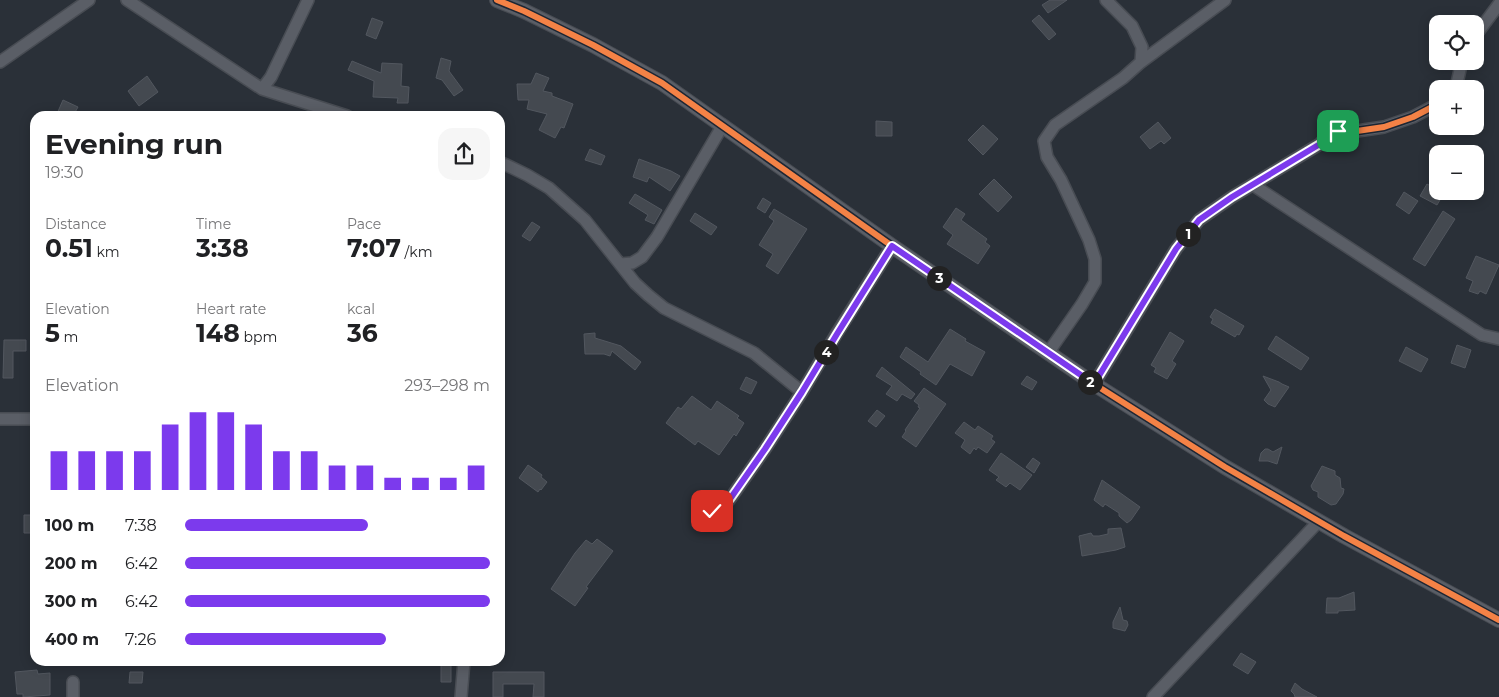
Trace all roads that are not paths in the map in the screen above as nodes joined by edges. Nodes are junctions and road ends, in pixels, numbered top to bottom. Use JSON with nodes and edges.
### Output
{"nodes":[{"id":1,"x":89,"y":0,"type":"edge"},
{"id":2,"x":127,"y":0,"type":"edge"},
{"id":3,"x":308,"y":0,"type":"edge"},
{"id":4,"x":497,"y":0,"type":"edge"},
{"id":5,"x":1106,"y":0,"type":"edge"},
{"id":6,"x":1225,"y":0,"type":"edge"},
{"id":7,"x":1499,"y":4,"type":"edge"},
{"id":8,"x":1484,"y":24,"type":"edge"},
{"id":9,"x":0,"y":62,"type":"edge"},
{"id":10,"x":1141,"y":62,"type":"junction"},
{"id":11,"x":262,"y":89,"type":"junction"},
{"id":12,"x":1429,"y":108,"type":"edge"},
{"id":13,"x":331,"y":111,"type":"edge"},
{"id":14,"x":723,"y":125,"type":"junction"},
{"id":15,"x":505,"y":164,"type":"edge"},
{"id":16,"x":1253,"y":185,"type":"junction"},
{"id":17,"x":892,"y":246,"type":"junction"},
{"id":18,"x":621,"y":264,"type":"junction"},
{"id":19,"x":1499,"y":339,"type":"edge"},
{"id":20,"x":1048,"y":353,"type":"junction"},
{"id":21,"x":1094,"y":384,"type":"junction"},
{"id":22,"x":802,"y":392,"type":"junction"},
{"id":23,"x":0,"y":419,"type":"edge"},
{"id":24,"x":30,"y":419,"type":"edge"},
{"id":25,"x":712,"y":511,"type":"dead end"},
{"id":26,"x":1319,"y":521,"type":"junction"},
{"id":27,"x":1499,"y":620,"type":"edge"},
{"id":28,"x":464,"y":666,"type":"edge"},
{"id":29,"x":73,"y":682,"type":"dead end"},
{"id":30,"x":72,"y":697,"type":"edge"},
{"id":31,"x":461,"y":697,"type":"edge"},
{"id":32,"x":1153,"y":697,"type":"edge"}],
"edges":[{"from":1,"to":9,"type":"street"},
{"from":2,"to":11,"type":"street"},
{"from":3,"to":11,"type":"street"},
{"from":4,"to":14,"type":"street"},
{"from":5,"to":10,"type":"street"},
{"from":6,"to":10,"type":"street"},
{"from":7,"to":8,"type":"street"},
{"from":10,"to":20,"type":"street"},
{"from":11,"to":13,"type":"street"},
{"from":12,"to":16,"type":"street"},
{"from":14,"to":17,"type":"street"},
{"from":14,"to":18,"type":"street"},
{"from":15,"to":18,"type":"street"},
{"from":16,"to":19,"type":"street"},
{"from":16,"to":21,"type":"street"},
{"from":17,"to":20,"type":"street"},
{"from":17,"to":22,"type":"street"},
{"from":18,"to":22,"type":"street"},
{"from":20,"to":21,"type":"street"},
{"from":21,"to":26,"type":"street"},
{"from":22,"to":25,"type":"street"},
{"from":23,"to":24,"type":"street"},
{"from":26,"to":27,"type":"street"},
{"from":26,"to":32,"type":"street"},
{"from":28,"to":31,"type":"street"},
{"from":29,"to":30,"type":"street"}]}
